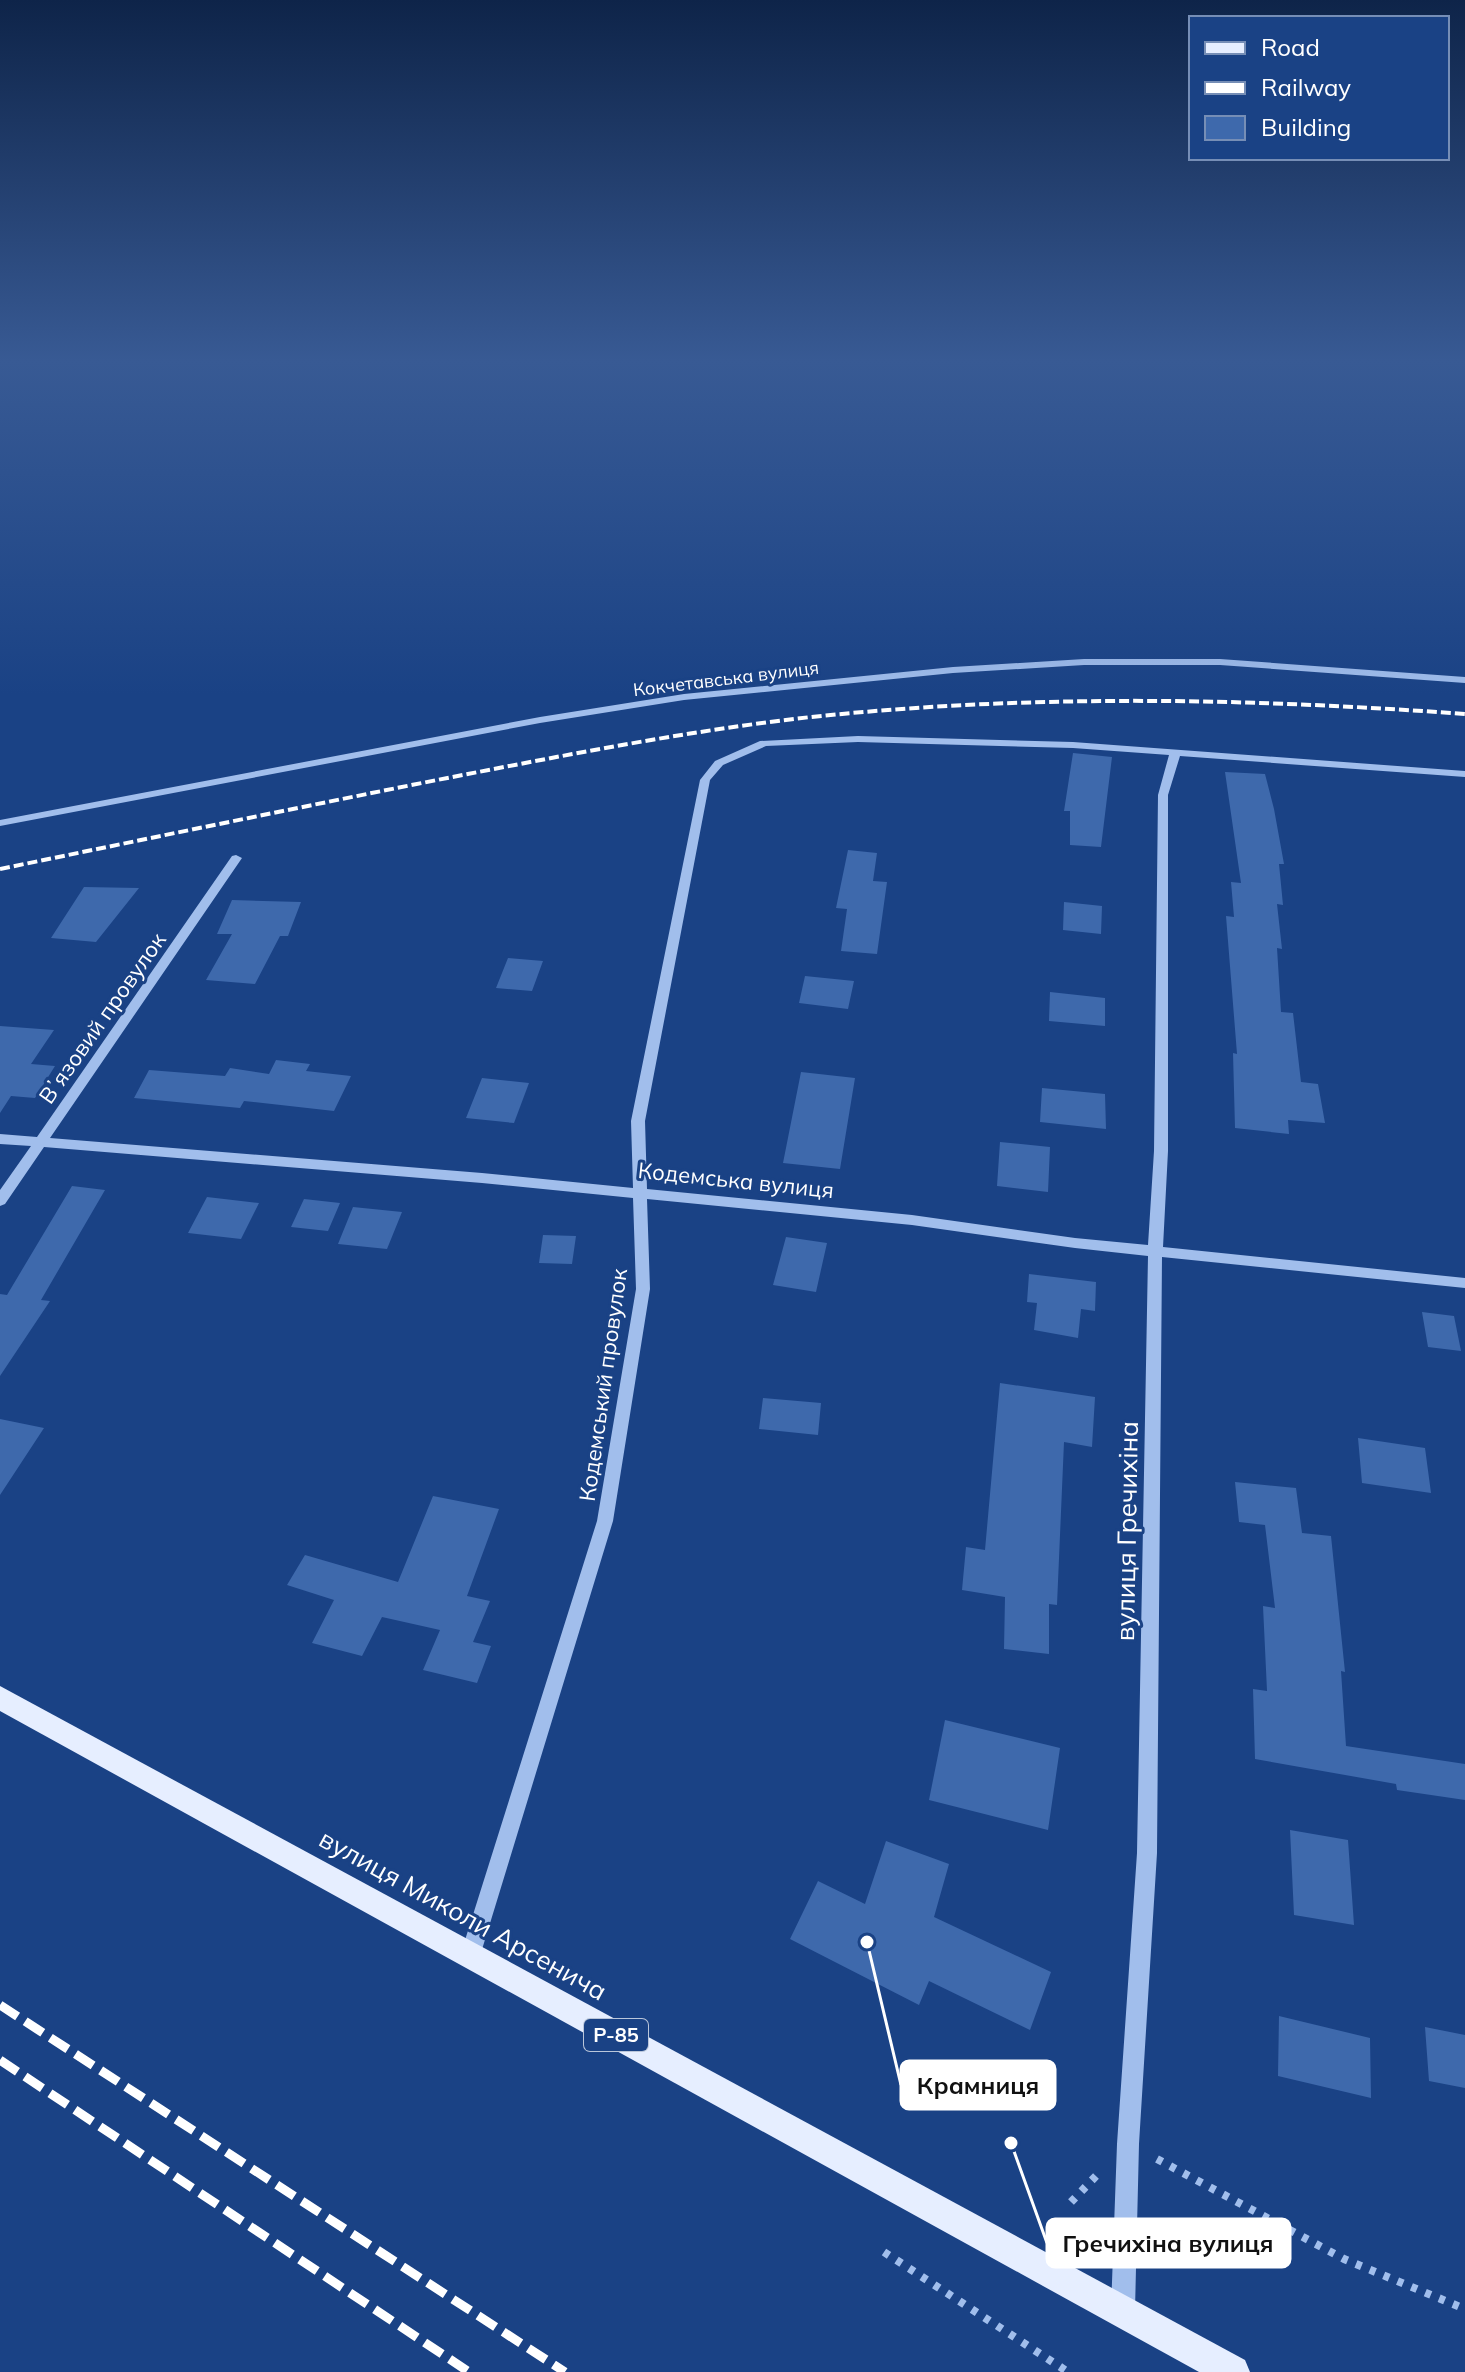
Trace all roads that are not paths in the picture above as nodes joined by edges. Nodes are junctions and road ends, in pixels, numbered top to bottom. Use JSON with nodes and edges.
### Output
{"nodes":[{"id":1,"x":1465,"y":680,"type":"edge"},
{"id":2,"x":1175,"y":754,"type":"junction"},
{"id":3,"x":1465,"y":774,"type":"edge"},
{"id":4,"x":0,"y":823,"type":"edge"},
{"id":5,"x":236,"y":858,"type":"dead end"},
{"id":6,"x":0,"y":1139,"type":"edge"},
{"id":7,"x":41,"y":1141,"type":"junction"},
{"id":8,"x":642,"y":1193,"type":"junction"},
{"id":9,"x":0,"y":1201,"type":"edge"},
{"id":10,"x":1155,"y":1252,"type":"junction"},
{"id":11,"x":1465,"y":1283,"type":"edge"},
{"id":12,"x":0,"y":1698,"type":"edge"},
{"id":13,"x":470,"y":1956,"type":"junction"},
{"id":14,"x":1123,"y":2310,"type":"junction"},
{"id":15,"x":1233,"y":2372,"type":"edge"}],
"edges":[{"from":1,"to":4,"type":"street","name":"Кокчетавська вулиця"},
{"from":2,"to":3,"type":"street"},
{"from":2,"to":8,"type":"street","name":"Кодемський провулок"},
{"from":2,"to":10,"type":"street","name":"вулиця Гречихіна"},
{"from":5,"to":7,"type":"street","name":"Вʼязовий провулок"},
{"from":6,"to":7,"type":"street","name":"Кодемська вулиця"},
{"from":7,"to":8,"type":"street","name":"Кодемська вулиця"},
{"from":7,"to":9,"type":"street","name":"Вʼязовий провулок"},
{"from":8,"to":10,"type":"street","name":"Кодемська вулиця"},
{"from":8,"to":13,"type":"street","name":"Кодемський провулок"},
{"from":10,"to":11,"type":"street","name":"Кодемська вулиця"},
{"from":10,"to":14,"type":"street","name":"вулиця Гречихіна"},
{"from":12,"to":13,"type":"main road","name":"вулиця Миколи Арсенича","number":"Р-85"},
{"from":13,"to":14,"type":"main road","name":"вулиця Миколи Арсенича","number":"Р-85"},
{"from":14,"to":15,"type":"main road","name":"вулиця Миколи Арсенича","number":"Р-85"}]}
